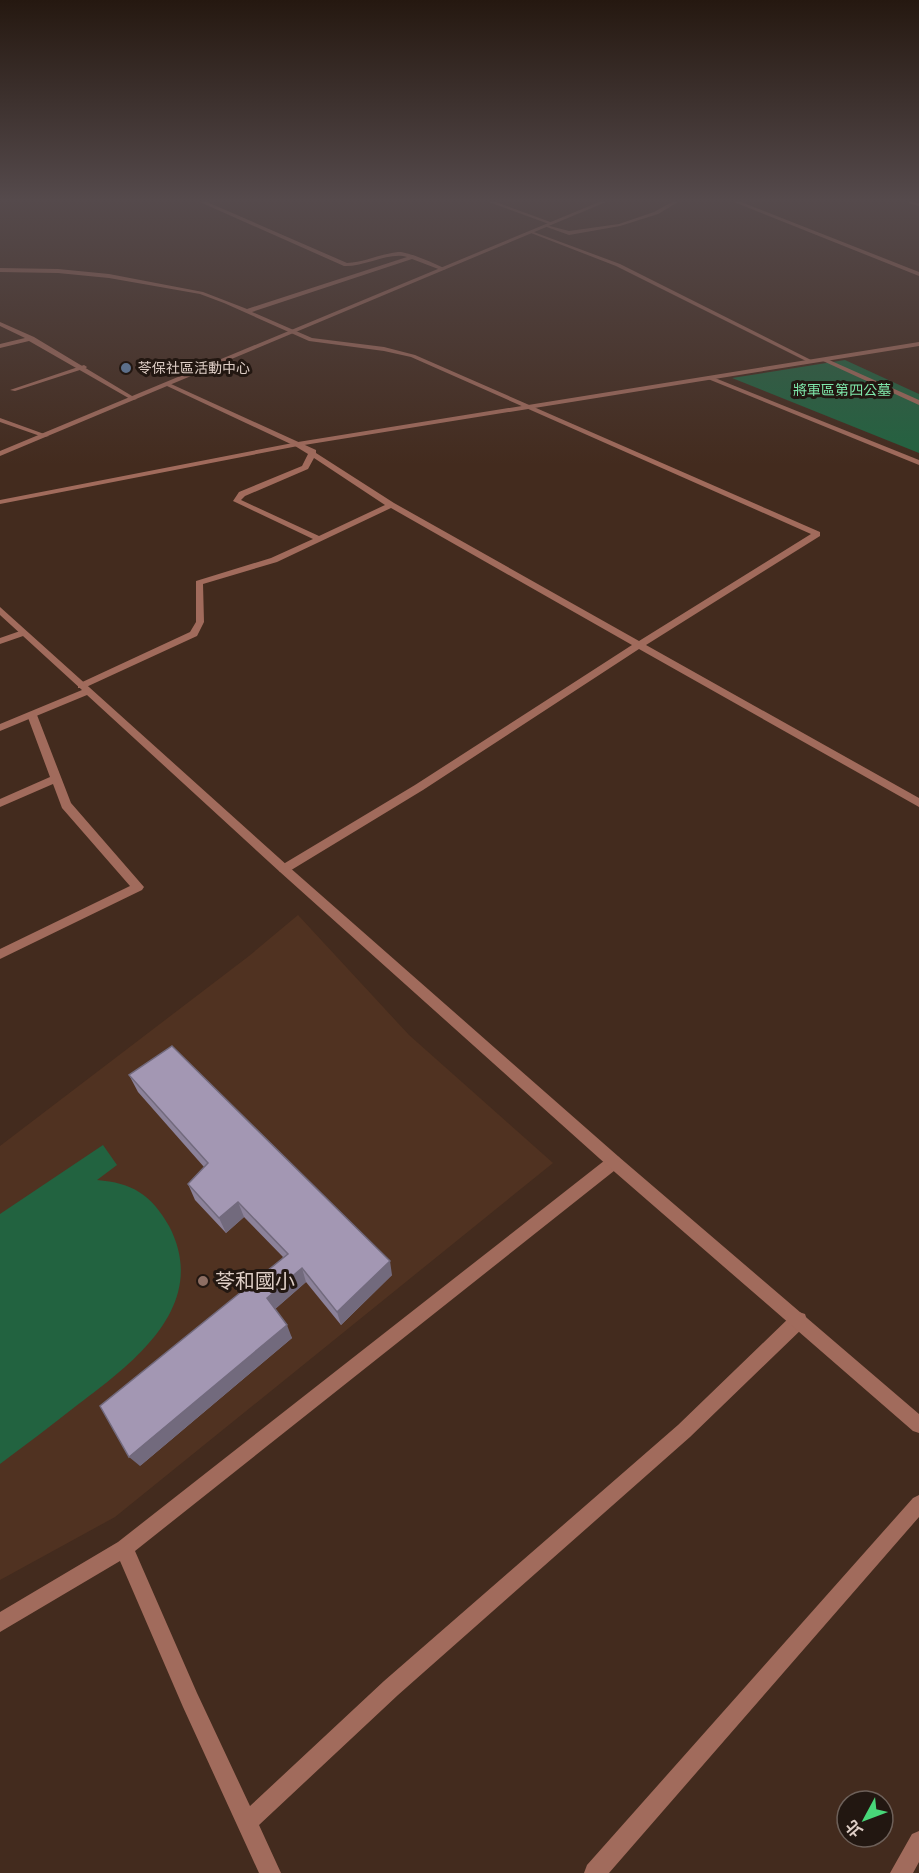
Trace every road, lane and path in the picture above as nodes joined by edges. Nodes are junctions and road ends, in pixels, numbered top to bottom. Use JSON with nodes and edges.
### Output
{"nodes":[{"id":1,"x":182,"y":289,"type":"edge"},
{"id":2,"x":314,"y":289,"type":"edge"},
{"id":3,"x":394,"y":289,"type":"edge"},
{"id":4,"x":665,"y":289,"type":"edge"},
{"id":5,"x":248,"y":311,"type":"junction"},
{"id":6,"x":0,"y":324,"type":"edge"},
{"id":7,"x":293,"y":332,"type":"junction"},
{"id":8,"x":32,"y":338,"type":"junction"},
{"id":9,"x":919,"y":344,"type":"edge"},
{"id":10,"x":0,"y":346,"type":"edge"},
{"id":11,"x":825,"y":360,"type":"junction"},
{"id":12,"x":812,"y":362,"type":"junction"},
{"id":13,"x":84,"y":367,"type":"junction"},
{"id":14,"x":710,"y":378,"type":"junction"},
{"id":15,"x":170,"y":385,"type":"junction"},
{"id":16,"x":13,"y":390,"type":"dead end"},
{"id":17,"x":134,"y":399,"type":"junction"},
{"id":18,"x":919,"y":403,"type":"edge"},
{"id":19,"x":530,"y":408,"type":"junction"},
{"id":20,"x":0,"y":420,"type":"edge"},
{"id":21,"x":45,"y":436,"type":"junction"},
{"id":22,"x":298,"y":444,"type":"junction"},
{"id":23,"x":313,"y":452,"type":"junction"},
{"id":24,"x":0,"y":454,"type":"edge"},
{"id":25,"x":919,"y":464,"type":"edge"},
{"id":26,"x":0,"y":502,"type":"edge"},
{"id":27,"x":392,"y":505,"type":"junction"},
{"id":28,"x":320,"y":539,"type":"junction"},
{"id":29,"x":0,"y":610,"type":"edge"},
{"id":30,"x":23,"y":633,"type":"junction"},
{"id":31,"x":0,"y":641,"type":"edge"},
{"id":32,"x":639,"y":646,"type":"junction"},
{"id":33,"x":84,"y":688,"type":"junction"},
{"id":34,"x":32,"y":716,"type":"junction"},
{"id":35,"x":0,"y":728,"type":"edge"},
{"id":36,"x":55,"y":779,"type":"junction"},
{"id":37,"x":0,"y":802,"type":"edge"},
{"id":38,"x":919,"y":803,"type":"edge"},
{"id":39,"x":284,"y":868,"type":"junction"},
{"id":40,"x":0,"y":954,"type":"edge"},
{"id":41,"x":614,"y":1162,"type":"junction"},
{"id":42,"x":799,"y":1320,"type":"junction"},
{"id":43,"x":919,"y":1425,"type":"edge"},
{"id":44,"x":919,"y":1504,"type":"edge"},
{"id":45,"x":124,"y":1548,"type":"junction"},
{"id":46,"x":0,"y":1623,"type":"edge"},
{"id":47,"x":247,"y":1822,"type":"junction"},
{"id":48,"x":919,"y":1840,"type":"edge"},
{"id":49,"x":270,"y":1873,"type":"edge"},
{"id":50,"x":595,"y":1873,"type":"edge"},
{"id":51,"x":901,"y":1873,"type":"edge"}],
"edges":[{"from":1,"to":5,"type":"street"},
{"from":2,"to":5,"type":"street"},
{"from":3,"to":7,"type":"street"},
{"from":4,"to":12,"type":"street"},
{"from":5,"to":7,"type":"street"},
{"from":6,"to":8,"type":"street"},
{"from":7,"to":15,"type":"street"},
{"from":7,"to":19,"type":"street"},
{"from":8,"to":10,"type":"street"},
{"from":8,"to":13,"type":"street"},
{"from":9,"to":11,"type":"street"},
{"from":11,"to":12,"type":"street"},
{"from":11,"to":18,"type":"street"},
{"from":12,"to":14,"type":"street"},
{"from":13,"to":16,"type":"street"},
{"from":13,"to":17,"type":"street"},
{"from":14,"to":19,"type":"street"},
{"from":14,"to":25,"type":"street"},
{"from":15,"to":17,"type":"street"},
{"from":15,"to":22,"type":"street"},
{"from":17,"to":21,"type":"street"},
{"from":19,"to":22,"type":"street"},
{"from":19,"to":32,"type":"street"},
{"from":20,"to":21,"type":"street"},
{"from":21,"to":24,"type":"street"},
{"from":22,"to":23,"type":"street"},
{"from":22,"to":26,"type":"street"},
{"from":23,"to":27,"type":"street"},
{"from":23,"to":28,"type":"street"},
{"from":27,"to":28,"type":"street"},
{"from":27,"to":32,"type":"street"},
{"from":28,"to":33,"type":"street"},
{"from":29,"to":30,"type":"street"},
{"from":30,"to":31,"type":"street"},
{"from":30,"to":33,"type":"street"},
{"from":32,"to":38,"type":"street"},
{"from":32,"to":39,"type":"street"},
{"from":33,"to":34,"type":"street"},
{"from":33,"to":39,"type":"street"},
{"from":34,"to":35,"type":"street"},
{"from":34,"to":36,"type":"street"},
{"from":36,"to":37,"type":"street"},
{"from":36,"to":40,"type":"street"},
{"from":39,"to":41,"type":"street"},
{"from":41,"to":42,"type":"street"},
{"from":41,"to":45,"type":"street"},
{"from":42,"to":43,"type":"street"},
{"from":42,"to":47,"type":"street"},
{"from":44,"to":50,"type":"street"},
{"from":45,"to":46,"type":"street"},
{"from":45,"to":47,"type":"street"},
{"from":47,"to":49,"type":"street"},
{"from":48,"to":51,"type":"street"}]}
